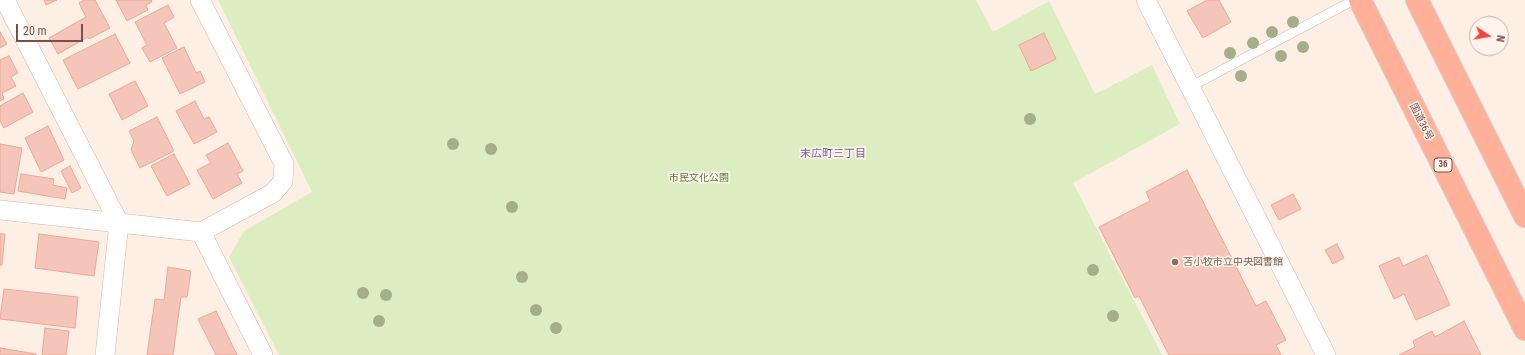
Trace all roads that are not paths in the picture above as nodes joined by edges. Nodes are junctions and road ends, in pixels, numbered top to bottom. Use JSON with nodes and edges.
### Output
{"nodes":[{"id":1,"x":5,"y":0,"type":"edge"},
{"id":2,"x":200,"y":0,"type":"edge"},
{"id":3,"x":1146,"y":0,"type":"edge"},
{"id":4,"x":1354,"y":0,"type":"edge"},
{"id":5,"x":1360,"y":0,"type":"edge"},
{"id":6,"x":1417,"y":0,"type":"edge"},
{"id":7,"x":1190,"y":87,"type":"junction"},
{"id":8,"x":0,"y":210,"type":"edge"},
{"id":9,"x":1525,"y":216,"type":"edge"},
{"id":10,"x":119,"y":223,"type":"junction"},
{"id":11,"x":201,"y":232,"type":"junction"},
{"id":12,"x":1525,"y":329,"type":"edge"},
{"id":13,"x":105,"y":355,"type":"edge"},
{"id":14,"x":264,"y":355,"type":"edge"},
{"id":15,"x":1326,"y":355,"type":"edge"}],
"edges":[{"from":1,"to":10,"type":"street"},
{"from":2,"to":11,"type":"street"},
{"from":3,"to":7,"type":"street"},
{"from":4,"to":7,"type":"lane"},
{"from":5,"to":12,"type":"highway","name":"国道36号","number":"36"},
{"from":6,"to":9,"type":"highway"},
{"from":7,"to":15,"type":"street"},
{"from":8,"to":10,"type":"street"},
{"from":10,"to":11,"type":"street"},
{"from":10,"to":13,"type":"street"},
{"from":11,"to":14,"type":"street"}]}
